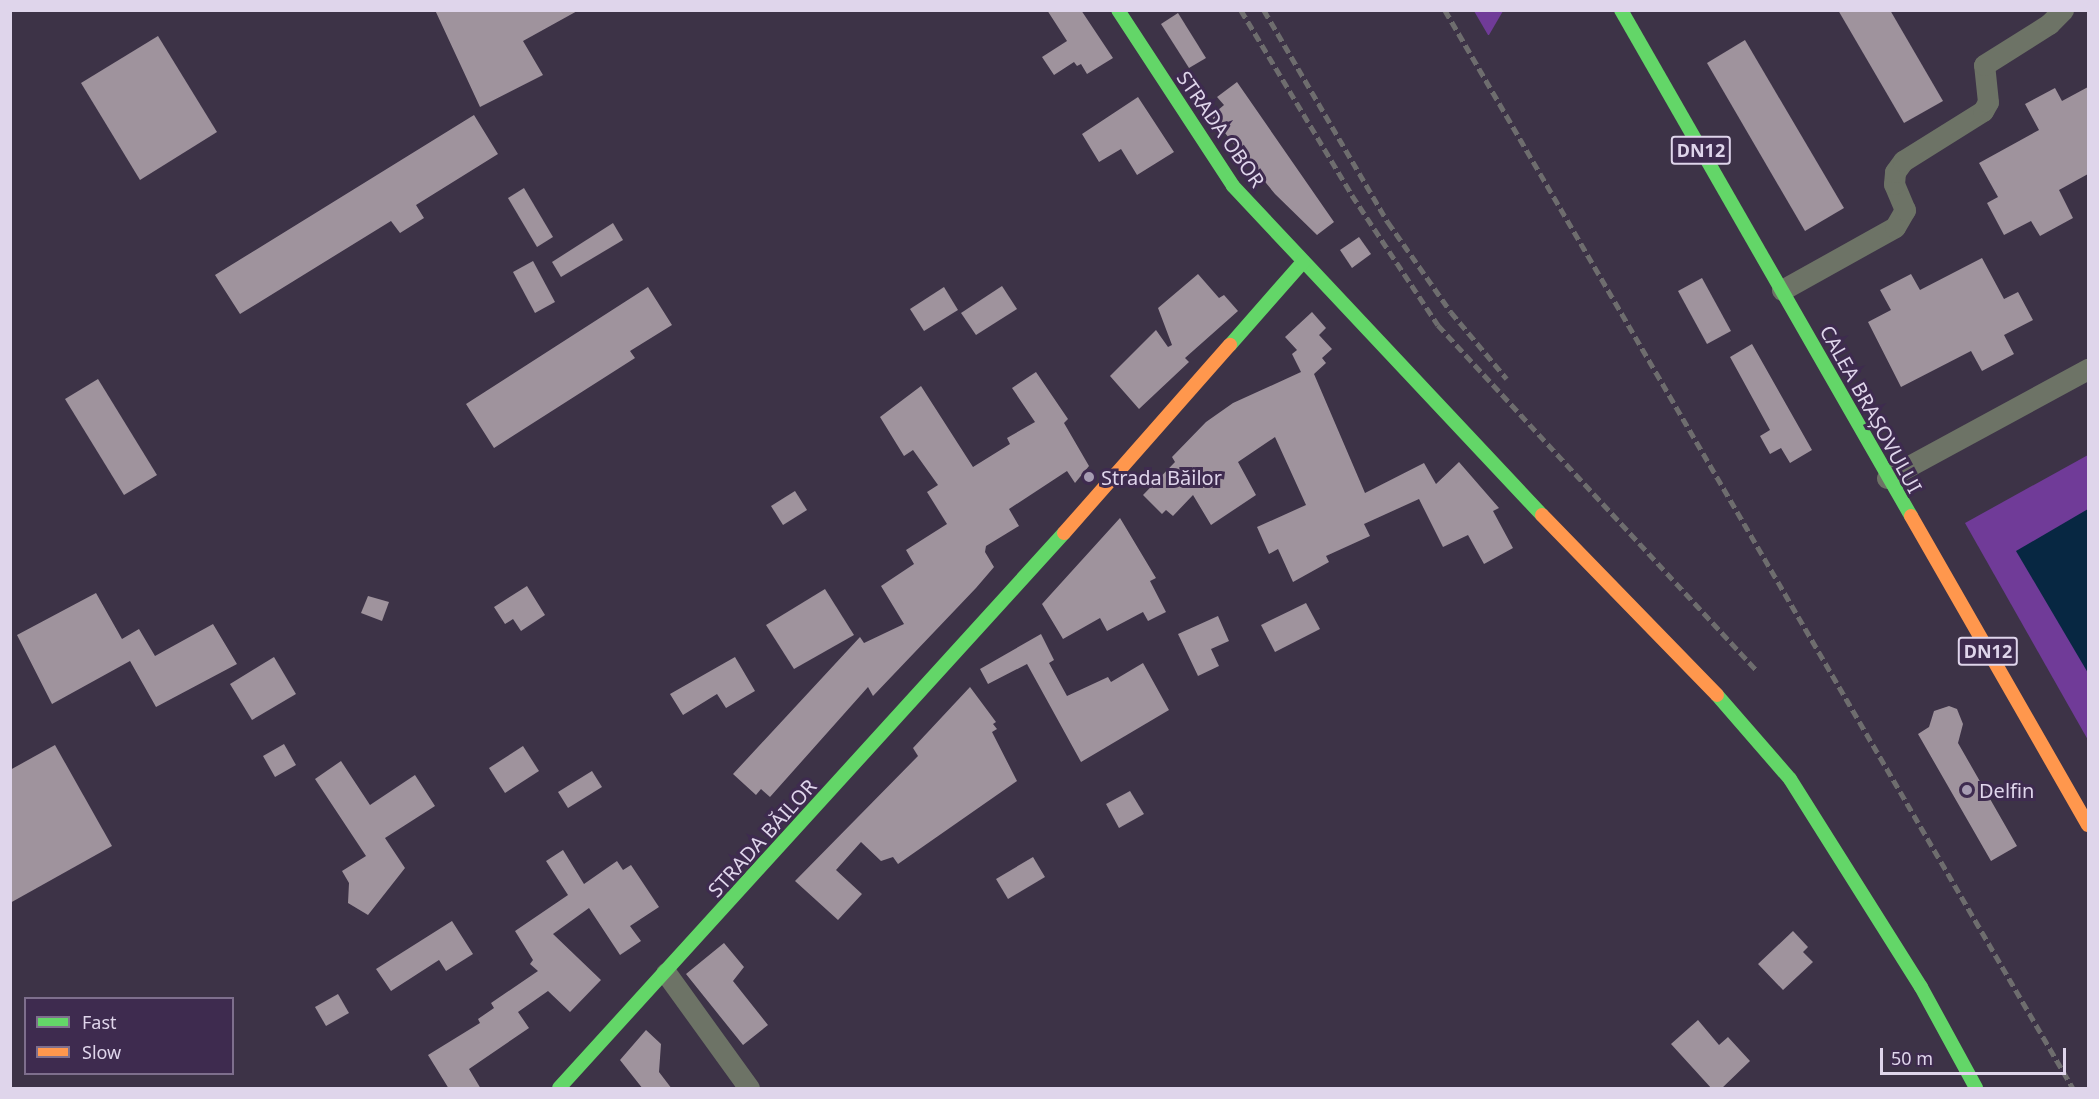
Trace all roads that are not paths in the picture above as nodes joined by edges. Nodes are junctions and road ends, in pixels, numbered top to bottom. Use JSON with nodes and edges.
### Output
{"nodes":[{"id":1,"x":1118,"y":10,"type":"edge"},
{"id":2,"x":1621,"y":10,"type":"edge"},
{"id":3,"x":2063,"y":10,"type":"edge"},
{"id":4,"x":1303,"y":262,"type":"junction"},
{"id":5,"x":1782,"y":290,"type":"junction"},
{"id":6,"x":2088,"y":369,"type":"edge"},
{"id":7,"x":1887,"y":478,"type":"junction"},
{"id":8,"x":2088,"y":825,"type":"edge"},
{"id":9,"x":666,"y":973,"type":"junction"},
{"id":10,"x":559,"y":1089,"type":"edge"},
{"id":11,"x":749,"y":1089,"type":"edge"},
{"id":12,"x":1976,"y":1089,"type":"edge"}],
"edges":[{"from":1,"to":4,"type":"street","name":"STRADA OBOR"},
{"from":2,"to":5,"type":"street","name":"CALEA BRAȘOVULUI","number":"DN12"},
{"from":3,"to":5,"type":"street"},
{"from":4,"to":9,"type":"street","name":"STRADA BĂILOR"},
{"from":4,"to":12,"type":"street","name":"STRADA OBOR"},
{"from":5,"to":7,"type":"street","name":"CALEA BRAȘOVULUI","number":"DN12"},
{"from":6,"to":7,"type":"street"},
{"from":7,"to":8,"type":"street","name":"CALEA BRAȘOVULUI","number":"DN12"},
{"from":9,"to":10,"type":"street","name":"STRADA BĂILOR"},
{"from":9,"to":11,"type":"street"}]}
